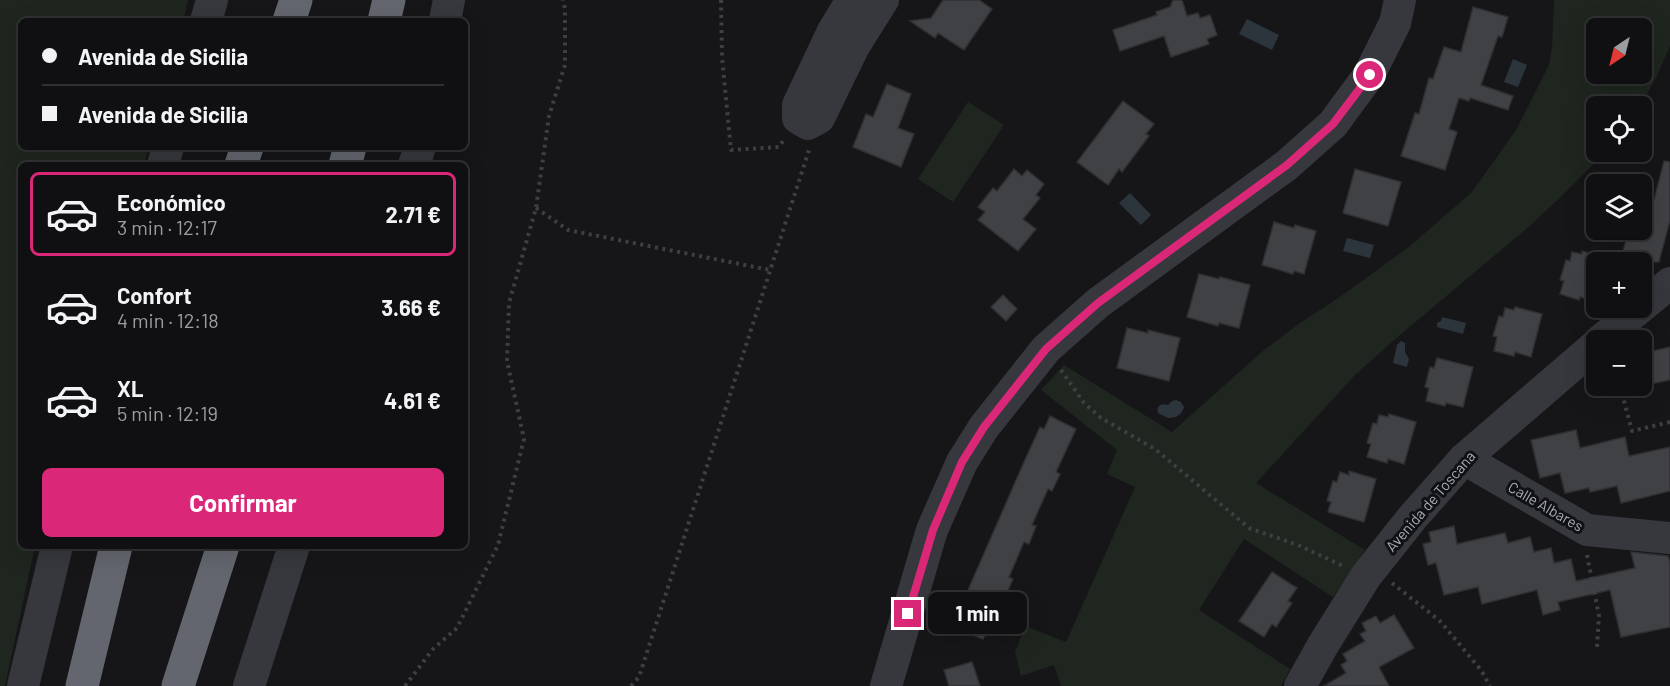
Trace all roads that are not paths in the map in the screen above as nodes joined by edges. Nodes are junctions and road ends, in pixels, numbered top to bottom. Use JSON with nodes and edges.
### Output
{"nodes":[{"id":1,"x":212,"y":0,"type":"edge"},
{"id":2,"x":296,"y":0,"type":"edge"},
{"id":3,"x":389,"y":0,"type":"edge"},
{"id":4,"x":449,"y":0,"type":"edge"},
{"id":5,"x":852,"y":0,"type":"edge"},
{"id":6,"x":883,"y":0,"type":"edge"},
{"id":7,"x":1400,"y":0,"type":"edge"},
{"id":8,"x":207,"y":18,"type":"edge"},
{"id":9,"x":290,"y":18,"type":"edge"},
{"id":10,"x":385,"y":18,"type":"edge"},
{"id":11,"x":446,"y":18,"type":"edge"},
{"id":12,"x":1670,"y":283,"type":"edge"},
{"id":13,"x":1614,"y":330,"type":"edge"},
{"id":14,"x":1586,"y":354,"type":"edge"},
{"id":15,"x":1464,"y":459,"type":"junction"},
{"id":16,"x":1670,"y":538,"type":"edge"},
{"id":17,"x":56,"y":549,"type":"edge"},
{"id":18,"x":115,"y":549,"type":"edge"},
{"id":19,"x":222,"y":549,"type":"edge"},
{"id":20,"x":293,"y":549,"type":"edge"},
{"id":21,"x":889,"y":683,"type":"edge"},
{"id":22,"x":23,"y":686,"type":"edge"},
{"id":23,"x":82,"y":686,"type":"edge"},
{"id":24,"x":178,"y":686,"type":"edge"},
{"id":25,"x":249,"y":686,"type":"edge"},
{"id":26,"x":1300,"y":686,"type":"edge"}],
"edges":[{"from":1,"to":8,"type":"street"},
{"from":2,"to":9,"type":"highway"},
{"from":3,"to":10,"type":"highway"},
{"from":4,"to":11,"type":"street"},
{"from":5,"to":6,"type":"street"},
{"from":7,"to":21,"type":"street"},
{"from":12,"to":13,"type":"street"},
{"from":14,"to":15,"type":"street","name":"Avenida de Toscana"},
{"from":15,"to":16,"type":"street","name":"Calle Albares"},
{"from":15,"to":26,"type":"street","name":"Avenida de Toscana"},
{"from":17,"to":22,"type":"street"},
{"from":18,"to":23,"type":"highway"},
{"from":19,"to":24,"type":"highway"},
{"from":20,"to":25,"type":"street"}]}
